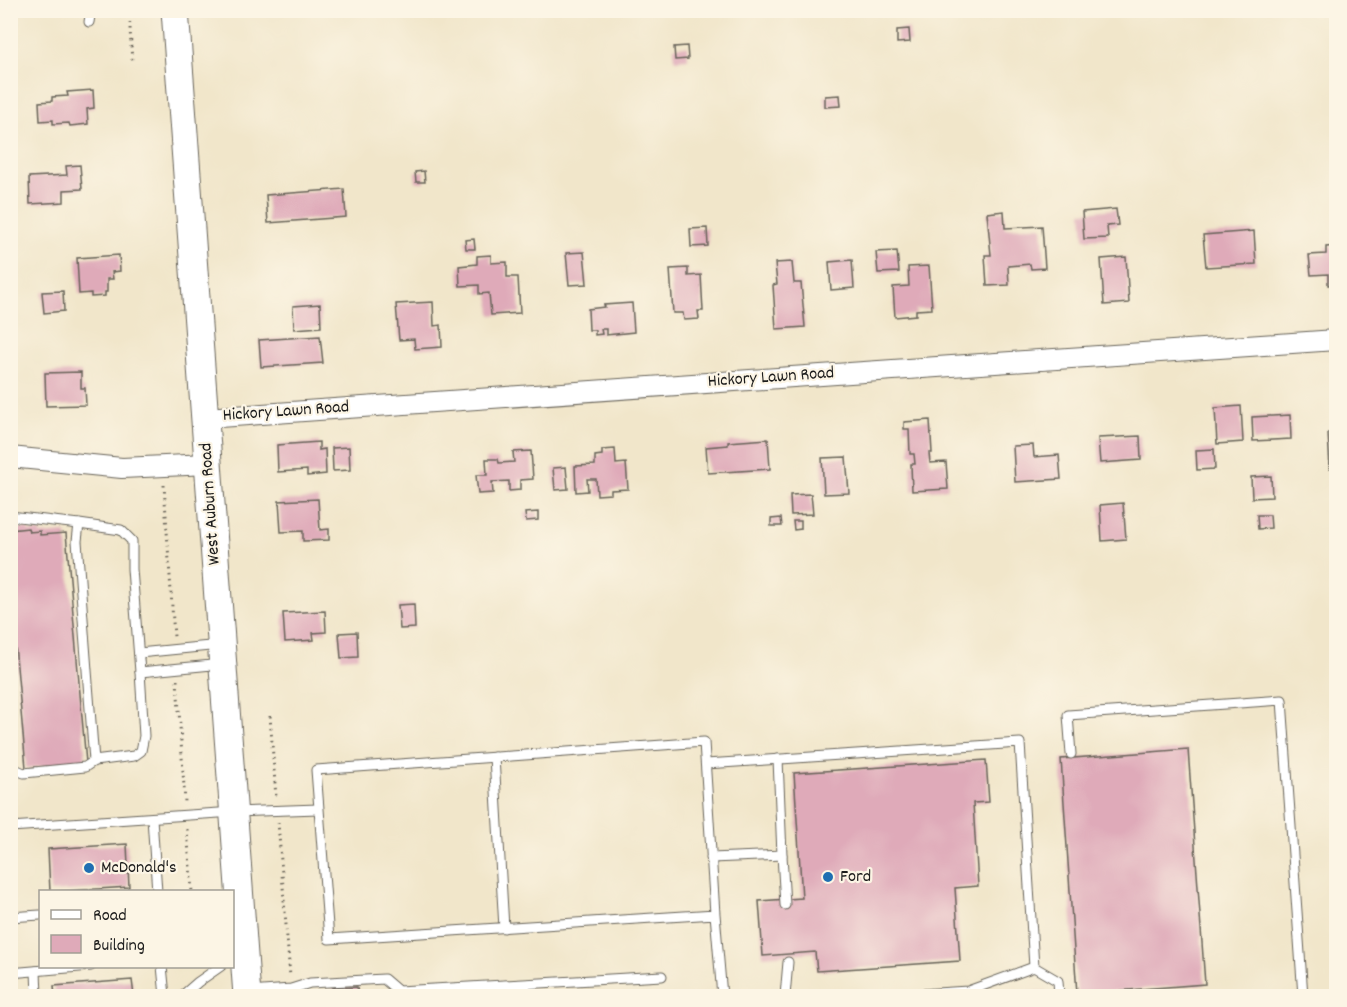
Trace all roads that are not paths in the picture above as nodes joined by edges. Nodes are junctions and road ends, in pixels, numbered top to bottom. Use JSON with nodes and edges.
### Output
{"nodes":[{"id":1,"x":91,"y":10,"type":"edge"},
{"id":2,"x":175,"y":10,"type":"edge"},
{"id":3,"x":89,"y":22,"type":"dead end"},
{"id":4,"x":1336,"y":340,"type":"edge"},
{"id":5,"x":205,"y":418,"type":"junction"},
{"id":6,"x":10,"y":457,"type":"edge"},
{"id":7,"x":208,"y":464,"type":"junction"},
{"id":8,"x":10,"y":516,"type":"edge"},
{"id":9,"x":80,"y":524,"type":"junction"},
{"id":10,"x":139,"y":652,"type":"junction"},
{"id":11,"x":221,"y":654,"type":"junction"},
{"id":12,"x":141,"y":672,"type":"junction"},
{"id":13,"x":1071,"y":754,"type":"dead end"},
{"id":14,"x":494,"y":758,"type":"junction"},
{"id":15,"x":778,"y":759,"type":"junction"},
{"id":16,"x":94,"y":761,"type":"junction"},
{"id":17,"x":706,"y":764,"type":"junction"},
{"id":18,"x":10,"y":767,"type":"edge"},
{"id":19,"x":318,"y":809,"type":"junction"},
{"id":20,"x":234,"y":812,"type":"junction"},
{"id":21,"x":152,"y":818,"type":"junction"},
{"id":22,"x":10,"y":827,"type":"edge"},
{"id":23,"x":782,"y":855,"type":"junction"},
{"id":24,"x":711,"y":858,"type":"junction"},
{"id":25,"x":157,"y":890,"type":"edge"},
{"id":26,"x":785,"y":905,"type":"dead end"},
{"id":27,"x":715,"y":914,"type":"junction"},
{"id":28,"x":39,"y":915,"type":"edge"},
{"id":29,"x":10,"y":916,"type":"edge"},
{"id":30,"x":504,"y":928,"type":"junction"},
{"id":31,"x":238,"y":955,"type":"edge"},
{"id":32,"x":788,"y":962,"type":"dead end"},
{"id":33,"x":69,"y":968,"type":"edge"},
{"id":34,"x":162,"y":968,"type":"edge"},
{"id":35,"x":218,"y":968,"type":"edge"},
{"id":36,"x":1034,"y":968,"type":"junction"},
{"id":37,"x":36,"y":971,"type":"junction"},
{"id":38,"x":10,"y":973,"type":"edge"},
{"id":39,"x":662,"y":976,"type":"dead end"},
{"id":40,"x":459,"y":992,"type":"edge"},
{"id":41,"x":247,"y":994,"type":"edge"},
{"id":42,"x":406,"y":994,"type":"edge"},
{"id":43,"x":1303,"y":995,"type":"edge"},
{"id":44,"x":37,"y":996,"type":"edge"},
{"id":45,"x":165,"y":996,"type":"edge"},
{"id":46,"x":182,"y":996,"type":"edge"},
{"id":47,"x":722,"y":996,"type":"edge"},
{"id":48,"x":785,"y":996,"type":"edge"},
{"id":49,"x":890,"y":996,"type":"edge"},
{"id":50,"x":1059,"y":996,"type":"edge"},
{"id":51,"x":1270,"y":996,"type":"edge"}],
"edges":[{"from":1,"to":3,"type":"lane"},
{"from":2,"to":5,"type":"main road","name":"West Auburn Road"},
{"from":4,"to":5,"type":"street","name":"Hickory Lawn Road"},
{"from":5,"to":7,"type":"main road","name":"West Auburn Road"},
{"from":6,"to":7,"type":"street"},
{"from":7,"to":11,"type":"main road","name":"West Auburn Road"},
{"from":8,"to":9,"type":"lane"},
{"from":9,"to":10,"type":"lane"},
{"from":9,"to":16,"type":"lane"},
{"from":10,"to":11,"type":"lane"},
{"from":10,"to":12,"type":"lane"},
{"from":11,"to":12,"type":"lane"},
{"from":11,"to":20,"type":"main road","name":"West Auburn Road"},
{"from":12,"to":16,"type":"lane"},
{"from":13,"to":43,"type":"lane"},
{"from":14,"to":17,"type":"lane"},
{"from":14,"to":19,"type":"lane"},
{"from":14,"to":30,"type":"lane"},
{"from":15,"to":17,"type":"lane"},
{"from":15,"to":23,"type":"lane"},
{"from":15,"to":36,"type":"lane"},
{"from":16,"to":18,"type":"lane"},
{"from":17,"to":24,"type":"lane"},
{"from":19,"to":20,"type":"lane"},
{"from":19,"to":30,"type":"lane"},
{"from":20,"to":21,"type":"lane"},
{"from":20,"to":31,"type":"main road","name":"West Auburn Road"},
{"from":21,"to":22,"type":"lane"},
{"from":21,"to":25,"type":"lane"},
{"from":23,"to":24,"type":"lane"},
{"from":23,"to":26,"type":"lane"},
{"from":24,"to":27,"type":"lane"},
{"from":27,"to":30,"type":"lane"},
{"from":27,"to":47,"type":"lane"},
{"from":28,"to":29,"type":"lane"},
{"from":31,"to":41,"type":"main road","name":"West Auburn Road"},
{"from":32,"to":48,"type":"lane"},
{"from":33,"to":37,"type":"lane"},
{"from":34,"to":45,"type":"lane"},
{"from":35,"to":46,"type":"lane"},
{"from":36,"to":49,"type":"lane"},
{"from":36,"to":50,"type":"lane"},
{"from":37,"to":38,"type":"lane"},
{"from":37,"to":44,"type":"lane"},
{"from":39,"to":40,"type":"lane"},
{"from":40,"to":42,"type":"lane"},
{"from":41,"to":42,"type":"lane"},
{"from":43,"to":51,"type":"lane"}]}
